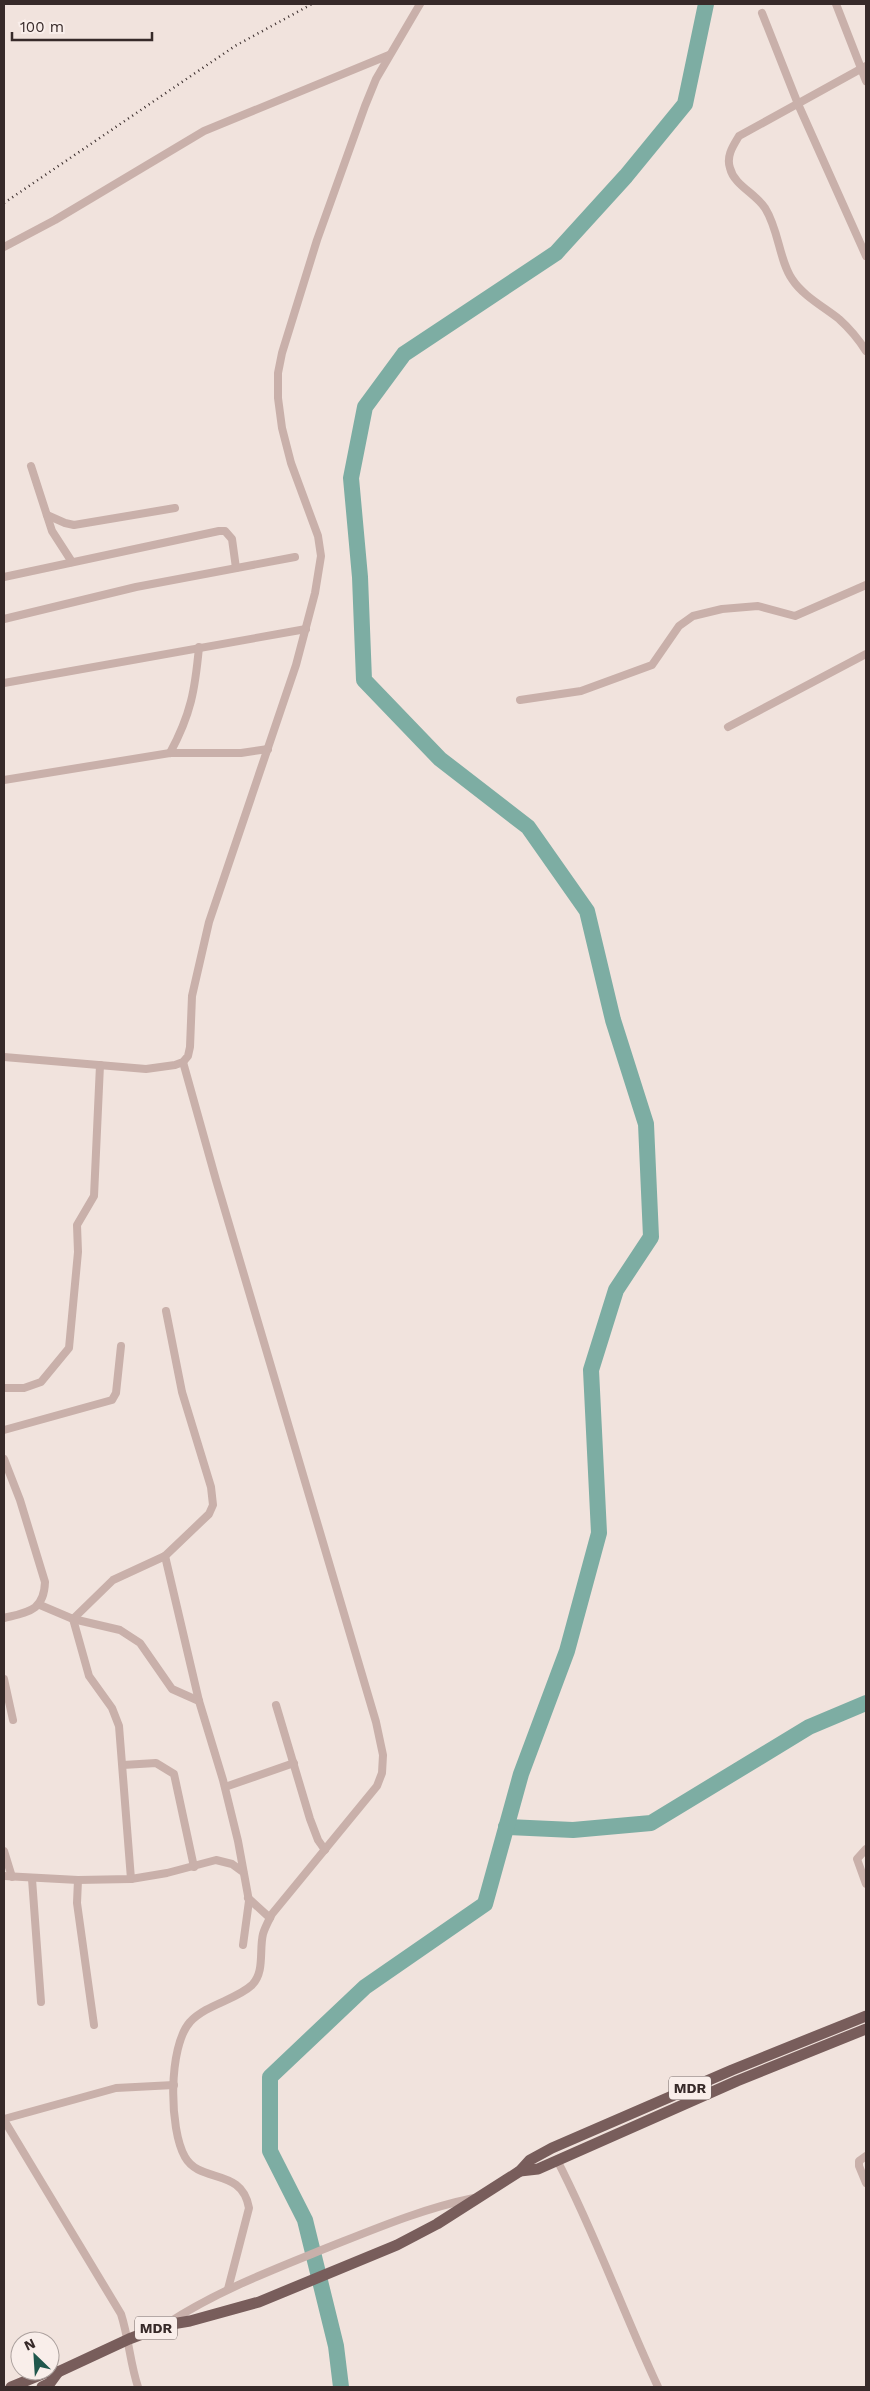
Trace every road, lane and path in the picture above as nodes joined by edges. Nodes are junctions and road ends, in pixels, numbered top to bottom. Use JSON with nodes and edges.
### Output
{"nodes":[{"id":1,"x":420,"y":4,"type":"edge"},
{"id":2,"x":836,"y":4,"type":"edge"},
{"id":3,"x":762,"y":13,"type":"dead end"},
{"id":4,"x":389,"y":55,"type":"junction"},
{"id":5,"x":864,"y":68,"type":"edge"},
{"id":6,"x":866,"y":81,"type":"edge"},
{"id":7,"x":798,"y":104,"type":"junction"},
{"id":8,"x":4,"y":247,"type":"edge"},
{"id":9,"x":866,"y":256,"type":"edge"},
{"id":10,"x":866,"y":351,"type":"edge"},
{"id":11,"x":30,"y":466,"type":"dead end"},
{"id":12,"x":175,"y":508,"type":"dead end"},
{"id":13,"x":47,"y":515,"type":"junction"},
{"id":14,"x":295,"y":557,"type":"dead end"},
{"id":15,"x":72,"y":562,"type":"junction"},
{"id":16,"x":236,"y":568,"type":"junction"},
{"id":17,"x":4,"y":577,"type":"edge"},
{"id":18,"x":866,"y":585,"type":"edge"},
{"id":19,"x":4,"y":619,"type":"edge"},
{"id":20,"x":306,"y":629,"type":"junction"},
{"id":21,"x":199,"y":647,"type":"junction"},
{"id":22,"x":866,"y":654,"type":"edge"},
{"id":23,"x":4,"y":683,"type":"edge"},
{"id":24,"x":520,"y":700,"type":"dead end"},
{"id":25,"x":728,"y":727,"type":"dead end"},
{"id":26,"x":268,"y":749,"type":"junction"},
{"id":27,"x":170,"y":753,"type":"junction"},
{"id":28,"x":4,"y":780,"type":"edge"},
{"id":29,"x":4,"y":1057,"type":"edge"},
{"id":30,"x":183,"y":1062,"type":"junction"},
{"id":31,"x":100,"y":1065,"type":"junction"},
{"id":32,"x":166,"y":1311,"type":"dead end"},
{"id":33,"x":121,"y":1346,"type":"dead end"},
{"id":34,"x":4,"y":1388,"type":"edge"},
{"id":35,"x":4,"y":1430,"type":"edge"},
{"id":36,"x":4,"y":1459,"type":"edge"},
{"id":37,"x":165,"y":1556,"type":"junction"},
{"id":38,"x":40,"y":1604,"type":"junction"},
{"id":39,"x":4,"y":1618,"type":"edge"},
{"id":40,"x":74,"y":1618,"type":"junction"},
{"id":41,"x":4,"y":1679,"type":"edge"},
{"id":42,"x":199,"y":1702,"type":"junction"},
{"id":43,"x":276,"y":1705,"type":"dead end"},
{"id":44,"x":13,"y":1720,"type":"dead end"},
{"id":45,"x":294,"y":1763,"type":"junction"},
{"id":46,"x":123,"y":1765,"type":"junction"},
{"id":47,"x":225,"y":1787,"type":"junction"},
{"id":48,"x":866,"y":1849,"type":"edge"},
{"id":49,"x":325,"y":1850,"type":"junction"},
{"id":50,"x":4,"y":1851,"type":"edge"},
{"id":51,"x":194,"y":1867,"type":"junction"},
{"id":52,"x":243,"y":1872,"type":"junction"},
{"id":53,"x":8,"y":1877,"type":"edge"},
{"id":54,"x":32,"y":1878,"type":"junction"},
{"id":55,"x":131,"y":1879,"type":"junction"},
{"id":56,"x":78,"y":1880,"type":"junction"},
{"id":57,"x":866,"y":1884,"type":"edge"},
{"id":58,"x":248,"y":1898,"type":"junction"},
{"id":59,"x":270,"y":1918,"type":"junction"},
{"id":60,"x":243,"y":1944,"type":"dead end"},
{"id":61,"x":41,"y":2002,"type":"dead end"},
{"id":62,"x":866,"y":2016,"type":"edge"},
{"id":63,"x":94,"y":2024,"type":"dead end"},
{"id":64,"x":866,"y":2029,"type":"edge"},
{"id":65,"x":174,"y":2085,"type":"junction"},
{"id":66,"x":4,"y":2120,"type":"edge"},
{"id":67,"x":866,"y":2156,"type":"edge"},
{"id":68,"x":556,"y":2160,"type":"junction"},
{"id":69,"x":520,"y":2171,"type":"junction"},
{"id":70,"x":866,"y":2183,"type":"edge"},
{"id":71,"x":478,"y":2197,"type":"junction"},
{"id":72,"x":228,"y":2289,"type":"junction"},
{"id":73,"x":166,"y":2325,"type":"junction"},
{"id":74,"x":129,"y":2338,"type":"junction"},
{"id":75,"x":60,"y":2371,"type":"edge"},
{"id":76,"x":27,"y":2381,"type":"edge"},
{"id":77,"x":11,"y":2387,"type":"edge"},
{"id":78,"x":138,"y":2387,"type":"edge"},
{"id":79,"x":658,"y":2387,"type":"edge"}],
"edges":[{"from":1,"to":4,"type":"street"},
{"from":2,"to":5,"type":"street"},
{"from":3,"to":7,"type":"street"},
{"from":4,"to":8,"type":"street"},
{"from":4,"to":20,"type":"street"},
{"from":5,"to":6,"type":"street"},
{"from":5,"to":7,"type":"street"},
{"from":7,"to":9,"type":"street"},
{"from":7,"to":10,"type":"street"},
{"from":11,"to":13,"type":"street"},
{"from":12,"to":13,"type":"street"},
{"from":13,"to":15,"type":"street"},
{"from":14,"to":16,"type":"street"},
{"from":15,"to":16,"type":"street"},
{"from":15,"to":17,"type":"street"},
{"from":16,"to":19,"type":"street"},
{"from":18,"to":24,"type":"street"},
{"from":20,"to":21,"type":"street"},
{"from":20,"to":26,"type":"street"},
{"from":21,"to":23,"type":"street"},
{"from":21,"to":27,"type":"street"},
{"from":22,"to":25,"type":"street"},
{"from":26,"to":27,"type":"street"},
{"from":26,"to":30,"type":"street"},
{"from":27,"to":28,"type":"street"},
{"from":29,"to":31,"type":"street"},
{"from":30,"to":31,"type":"street"},
{"from":30,"to":49,"type":"street"},
{"from":31,"to":34,"type":"street"},
{"from":32,"to":37,"type":"street"},
{"from":33,"to":35,"type":"street"},
{"from":36,"to":38,"type":"street"},
{"from":37,"to":40,"type":"street"},
{"from":37,"to":42,"type":"street"},
{"from":38,"to":39,"type":"street"},
{"from":38,"to":40,"type":"street"},
{"from":40,"to":42,"type":"street"},
{"from":40,"to":46,"type":"street"},
{"from":41,"to":44,"type":"street"},
{"from":42,"to":47,"type":"street"},
{"from":43,"to":45,"type":"street"},
{"from":45,"to":47,"type":"street"},
{"from":45,"to":49,"type":"street"},
{"from":46,"to":51,"type":"street"},
{"from":46,"to":55,"type":"street"},
{"from":47,"to":52,"type":"street"},
{"from":48,"to":57,"type":"street"},
{"from":49,"to":59,"type":"street"},
{"from":50,"to":53,"type":"street"},
{"from":51,"to":52,"type":"street"},
{"from":51,"to":55,"type":"street"},
{"from":52,"to":58,"type":"street"},
{"from":53,"to":54,"type":"street"},
{"from":54,"to":56,"type":"street"},
{"from":54,"to":61,"type":"street"},
{"from":55,"to":56,"type":"street"},
{"from":56,"to":63,"type":"street"},
{"from":58,"to":59,"type":"street"},
{"from":58,"to":60,"type":"street"},
{"from":59,"to":65,"type":"street"},
{"from":62,"to":69,"type":"main road","number":"MDR"},
{"from":64,"to":68,"type":"main road","number":"MDR"},
{"from":65,"to":66,"type":"street"},
{"from":65,"to":72,"type":"street"},
{"from":66,"to":74,"type":"street"},
{"from":67,"to":70,"type":"street"},
{"from":68,"to":69,"type":"main road","number":"MDR"},
{"from":68,"to":79,"type":"street"},
{"from":69,"to":71,"type":"main road","number":"MDR"},
{"from":71,"to":72,"type":"street"},
{"from":71,"to":73,"type":"main road","number":"MDR"},
{"from":72,"to":73,"type":"street"},
{"from":73,"to":74,"type":"main road","number":"MDR"},
{"from":74,"to":75,"type":"main road","number":"MDR"},
{"from":74,"to":78,"type":"street"},
{"from":76,"to":77,"type":"main road","number":"MDR"}]}
